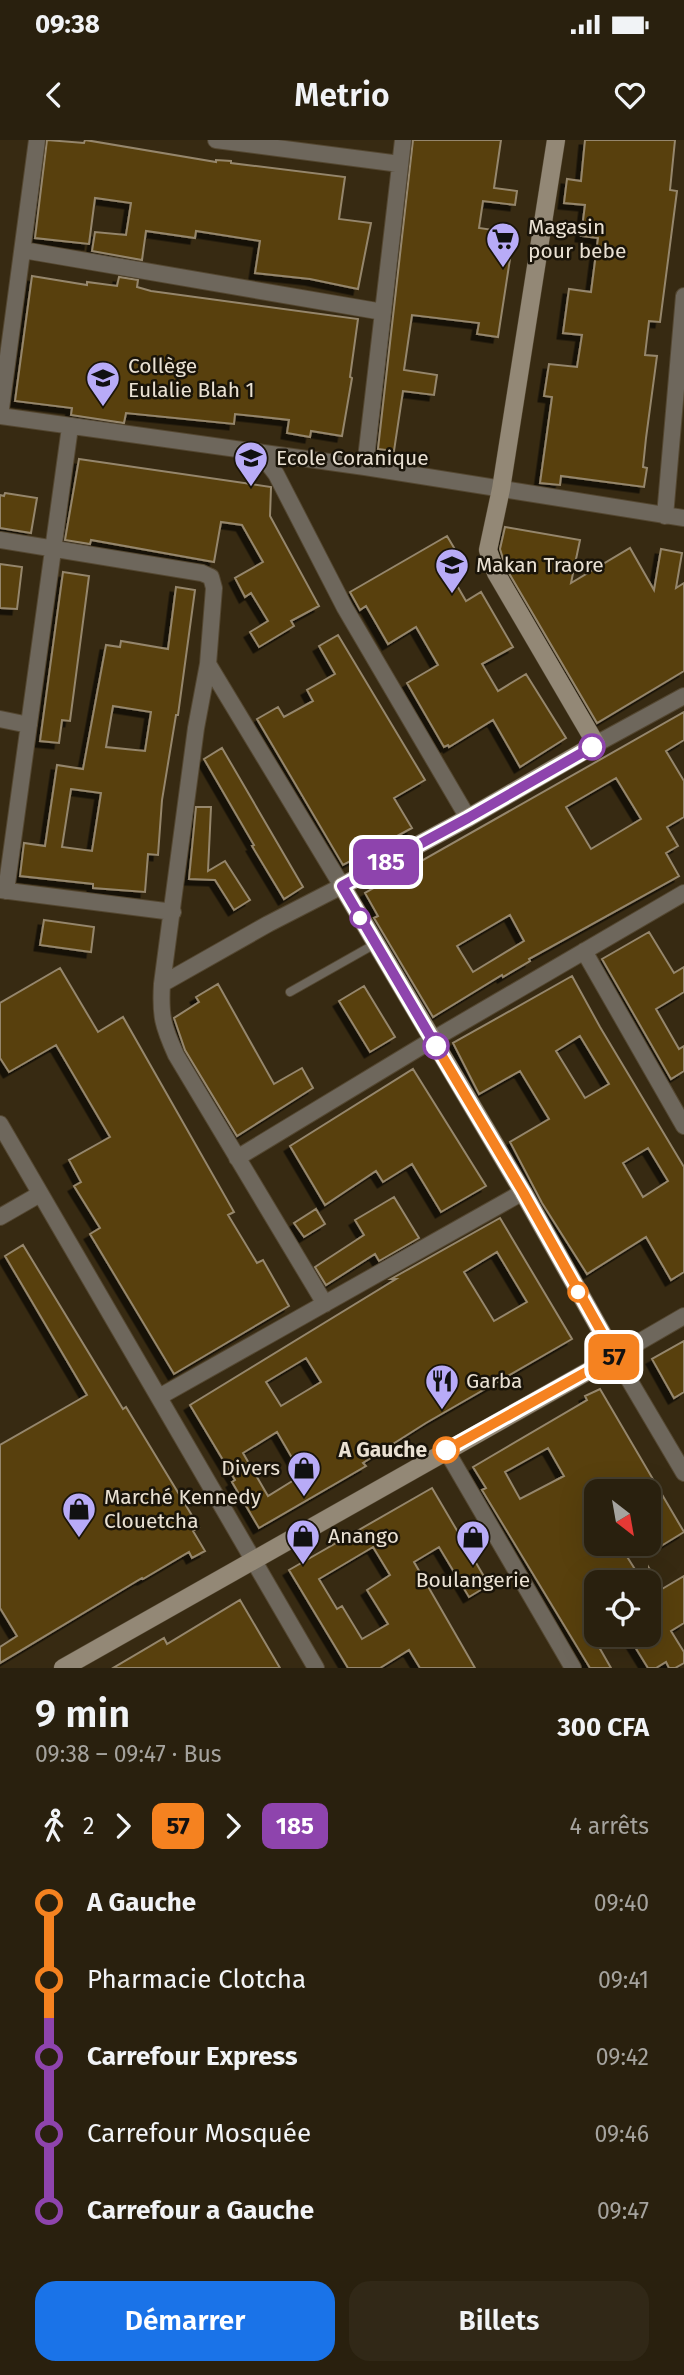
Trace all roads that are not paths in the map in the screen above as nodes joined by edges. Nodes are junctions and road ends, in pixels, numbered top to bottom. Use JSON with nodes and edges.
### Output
{"nodes":[{"id":1,"x":37,"y":140,"type":"edge"},
{"id":2,"x":216,"y":140,"type":"edge"},
{"id":3,"x":403,"y":140,"type":"edge"},
{"id":4,"x":556,"y":140,"type":"edge"},
{"id":5,"x":400,"y":164,"type":"junction"},
{"id":6,"x":23,"y":250,"type":"junction"},
{"id":7,"x":684,"y":296,"type":"edge"},
{"id":8,"x":383,"y":312,"type":"junction"},
{"id":9,"x":681,"y":369,"type":"edge"},
{"id":10,"x":0,"y":416,"type":"edge"},
{"id":11,"x":69,"y":427,"type":"junction"},
{"id":12,"x":259,"y":452,"type":"junction"},
{"id":13,"x":365,"y":467,"type":"junction"},
{"id":14,"x":501,"y":489,"type":"junction"},
{"id":15,"x":665,"y":516,"type":"junction"},
{"id":16,"x":684,"y":518,"type":"edge"},
{"id":17,"x":0,"y":540,"type":"edge"},
{"id":18,"x":53,"y":550,"type":"junction"},
{"id":19,"x":208,"y":664,"type":"junction"},
{"id":20,"x":684,"y":696,"type":"edge"},
{"id":21,"x":0,"y":719,"type":"edge"},
{"id":22,"x":29,"y":725,"type":"junction"},
{"id":23,"x":596,"y":744,"type":"junction"},
{"id":24,"x":468,"y":818,"type":"junction"},
{"id":25,"x":342,"y":886,"type":"junction"},
{"id":26,"x":3,"y":890,"type":"edge"},
{"id":27,"x":684,"y":893,"type":"edge"},
{"id":28,"x":173,"y":912,"type":"junction"},
{"id":29,"x":376,"y":944,"type":"junction"},
{"id":30,"x":584,"y":951,"type":"junction"},
{"id":31,"x":162,"y":984,"type":"junction"},
{"id":32,"x":290,"y":992,"type":"dead end"},
{"id":33,"x":432,"y":1040,"type":"junction"},
{"id":34,"x":684,"y":1091,"type":"edge"},
{"id":35,"x":670,"y":1100,"type":"junction"},
{"id":36,"x":0,"y":1124,"type":"edge"},
{"id":37,"x":684,"y":1125,"type":"edge"},
{"id":38,"x":237,"y":1158,"type":"junction"},
{"id":39,"x":523,"y":1192,"type":"junction"},
{"id":40,"x":40,"y":1194,"type":"junction"},
{"id":41,"x":0,"y":1217,"type":"edge"},
{"id":42,"x":325,"y":1304,"type":"junction"},
{"id":43,"x":684,"y":1315,"type":"edge"},
{"id":44,"x":615,"y":1356,"type":"junction"},
{"id":45,"x":159,"y":1397,"type":"junction"},
{"id":46,"x":446,"y":1450,"type":"junction"},
{"id":47,"x":684,"y":1473,"type":"edge"},
{"id":48,"x":254,"y":1560,"type":"junction"},
{"id":49,"x":63,"y":1668,"type":"edge"},
{"id":50,"x":316,"y":1668,"type":"edge"},
{"id":51,"x":573,"y":1668,"type":"edge"}],
"edges":[{"from":1,"to":6,"type":"street"},
{"from":2,"to":5,"type":"street"},
{"from":3,"to":5,"type":"street"},
{"from":4,"to":14,"type":"street"},
{"from":5,"to":8,"type":"street"},
{"from":6,"to":8,"type":"street"},
{"from":6,"to":10,"type":"street"},
{"from":7,"to":9,"type":"street"},
{"from":8,"to":13,"type":"street"},
{"from":9,"to":15,"type":"street"},
{"from":10,"to":11,"type":"street"},
{"from":11,"to":12,"type":"street"},
{"from":11,"to":18,"type":"street"},
{"from":12,"to":13,"type":"street"},
{"from":12,"to":24,"type":"street"},
{"from":13,"to":14,"type":"street"},
{"from":14,"to":15,"type":"street"},
{"from":14,"to":23,"type":"street"},
{"from":15,"to":16,"type":"street"},
{"from":17,"to":18,"type":"street"},
{"from":18,"to":19,"type":"street"},
{"from":18,"to":22,"type":"street"},
{"from":19,"to":25,"type":"street"},
{"from":19,"to":28,"type":"street"},
{"from":20,"to":23,"type":"street"},
{"from":21,"to":22,"type":"street"},
{"from":22,"to":26,"type":"street"},
{"from":23,"to":24,"type":"street"},
{"from":24,"to":25,"type":"street"},
{"from":25,"to":29,"type":"street"},
{"from":25,"to":31,"type":"street"},
{"from":26,"to":28,"type":"street"},
{"from":27,"to":30,"type":"street"},
{"from":28,"to":31,"type":"street"},
{"from":29,"to":32,"type":"lane"},
{"from":29,"to":33,"type":"street"},
{"from":30,"to":33,"type":"street"},
{"from":30,"to":35,"type":"street"},
{"from":31,"to":38,"type":"street"},
{"from":33,"to":38,"type":"street"},
{"from":33,"to":39,"type":"street"},
{"from":34,"to":35,"type":"street"},
{"from":35,"to":37,"type":"street"},
{"from":36,"to":40,"type":"street"},
{"from":38,"to":42,"type":"street"},
{"from":39,"to":42,"type":"street"},
{"from":39,"to":44,"type":"street"},
{"from":40,"to":41,"type":"street"},
{"from":40,"to":45,"type":"street"},
{"from":42,"to":45,"type":"street"},
{"from":43,"to":44,"type":"street"},
{"from":44,"to":46,"type":"street"},
{"from":44,"to":47,"type":"street"},
{"from":45,"to":48,"type":"street"},
{"from":46,"to":48,"type":"street"},
{"from":46,"to":51,"type":"street"},
{"from":48,"to":49,"type":"street"},
{"from":48,"to":50,"type":"street"}]}
